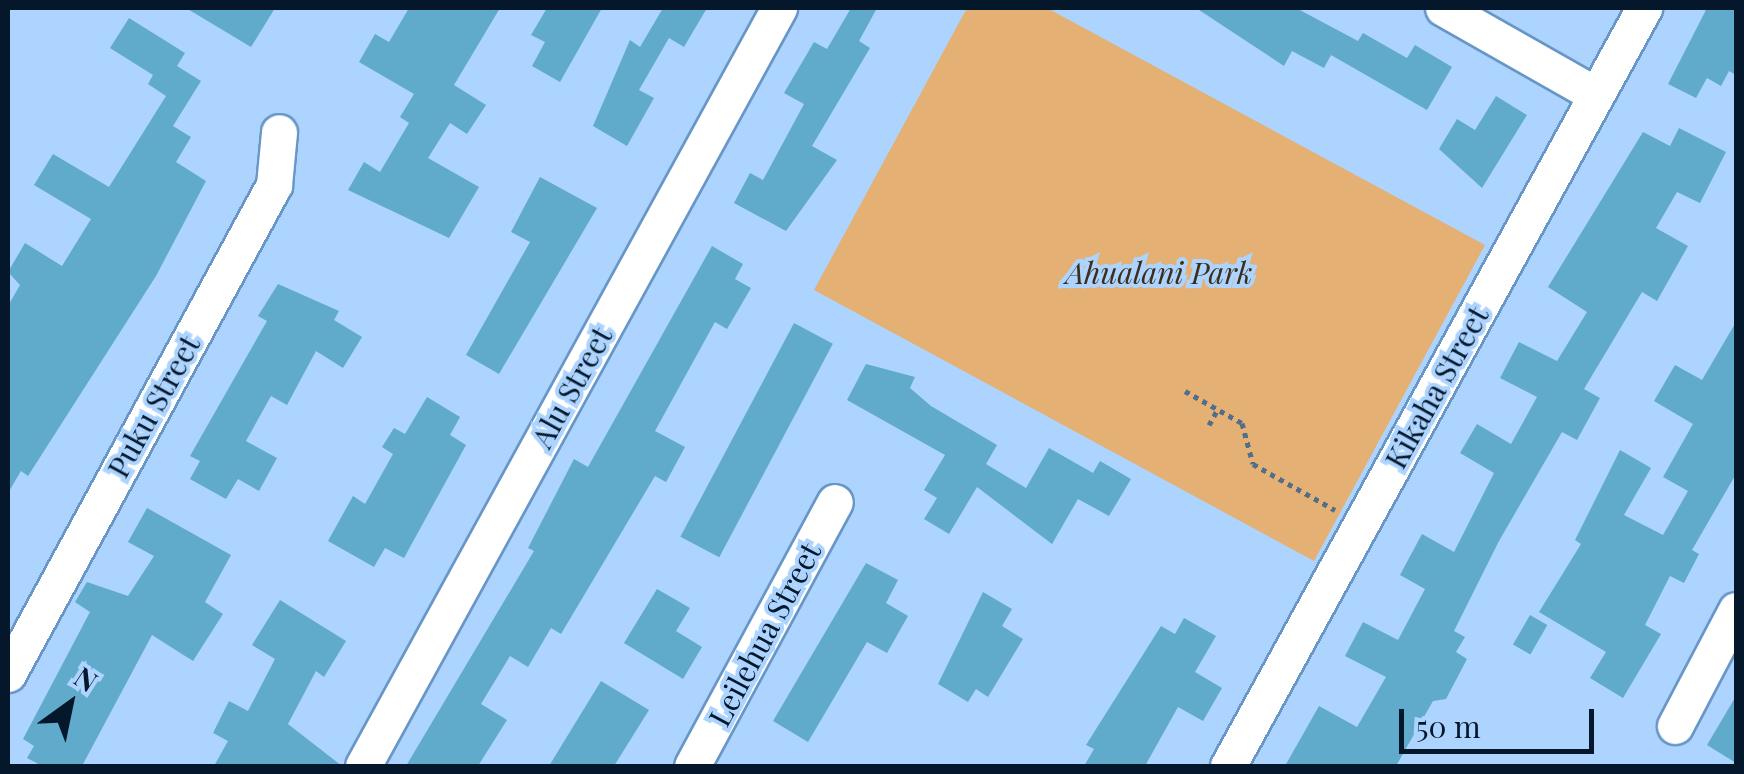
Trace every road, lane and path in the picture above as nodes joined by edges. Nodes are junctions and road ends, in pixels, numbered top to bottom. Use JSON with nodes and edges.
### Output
{"nodes":[{"id":1,"x":779,"y":8,"type":"edge"},
{"id":2,"x":1443,"y":8,"type":"edge"},
{"id":3,"x":1644,"y":8,"type":"edge"},
{"id":4,"x":1596,"y":95,"type":"junction"},
{"id":5,"x":279,"y":132,"type":"dead end"},
{"id":6,"x":1185,"y":392,"type":"dead end"},
{"id":7,"x":1218,"y":410,"type":"junction"},
{"id":8,"x":1210,"y":424,"type":"dead end"},
{"id":9,"x":836,"y":502,"type":"dead end"},
{"id":10,"x":1361,"y":524,"type":"junction"},
{"id":11,"x":1736,"y":610,"type":"edge"},
{"id":12,"x":8,"y":674,"type":"edge"},
{"id":13,"x":1675,"y":726,"type":"dead end"},
{"id":14,"x":364,"y":766,"type":"edge"},
{"id":15,"x":692,"y":766,"type":"edge"},
{"id":16,"x":1228,"y":766,"type":"edge"}],
"edges":[{"from":1,"to":14,"type":"street","name":"Alu Street"},
{"from":2,"to":4,"type":"street"},
{"from":3,"to":4,"type":"street","name":"Kikaha Street"},
{"from":4,"to":10,"type":"street","name":"Kikaha Street"},
{"from":5,"to":12,"type":"street","name":"Puku Street"},
{"from":6,"to":7,"type":"path"},
{"from":7,"to":8,"type":"path"},
{"from":7,"to":10,"type":"path"},
{"from":9,"to":15,"type":"street","name":"Leilehua Street"},
{"from":10,"to":16,"type":"street","name":"Kikaha Street"},
{"from":11,"to":13,"type":"street"}]}
